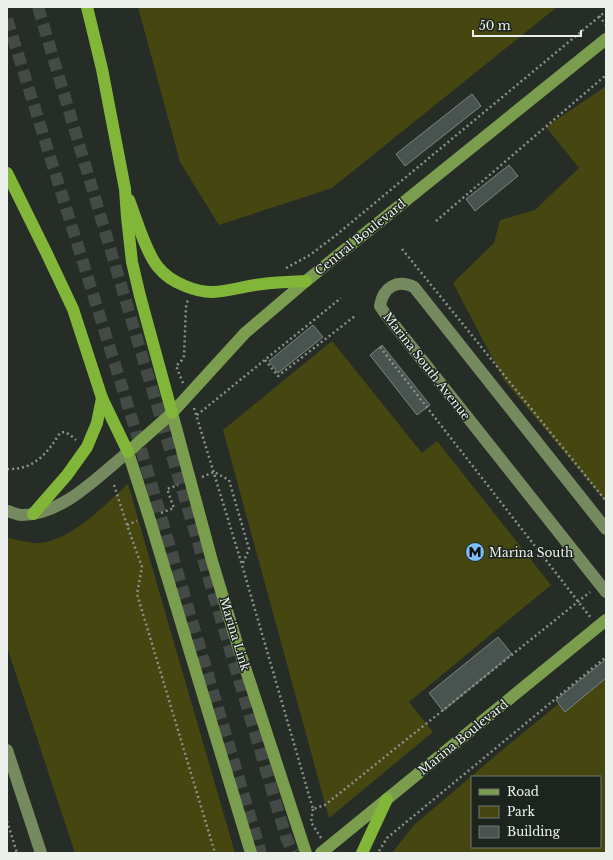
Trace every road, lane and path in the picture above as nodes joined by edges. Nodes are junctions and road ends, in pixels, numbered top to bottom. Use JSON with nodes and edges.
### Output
{"nodes":[{"id":1,"x":88,"y":7,"type":"edge"},
{"id":2,"x":606,"y":11,"type":"edge"},
{"id":3,"x":599,"y":16,"type":"junction"},
{"id":4,"x":606,"y":25,"type":"edge"},
{"id":5,"x":606,"y":39,"type":"edge"},
{"id":6,"x":606,"y":75,"type":"edge"},
{"id":7,"x":7,"y":173,"type":"edge"},
{"id":8,"x":125,"y":189,"type":"junction"},
{"id":9,"x":436,"y":221,"type":"dead end"},
{"id":10,"x":402,"y":249,"type":"dead end"},
{"id":11,"x":280,"y":271,"type":"dead end"},
{"id":12,"x":306,"y":281,"type":"junction"},
{"id":13,"x":189,"y":296,"type":"dead end"},
{"id":14,"x":341,"y":298,"type":"dead end"},
{"id":15,"x":356,"y":316,"type":"dead end"},
{"id":16,"x":380,"y":347,"type":"dead end"},
{"id":17,"x":265,"y":360,"type":"junction"},
{"id":18,"x":176,"y":366,"type":"dead end"},
{"id":19,"x":102,"y":398,"type":"junction"},
{"id":20,"x":172,"y":413,"type":"junction"},
{"id":21,"x":87,"y":447,"type":"junction"},
{"id":22,"x":128,"y":452,"type":"junction"},
{"id":23,"x":7,"y":468,"type":"edge"},
{"id":24,"x":214,"y":472,"type":"junction"},
{"id":25,"x":191,"y":481,"type":"junction"},
{"id":26,"x":114,"y":485,"type":"dead end"},
{"id":27,"x":606,"y":500,"type":"edge"},
{"id":28,"x":7,"y":511,"type":"edge"},
{"id":29,"x":33,"y":514,"type":"junction"},
{"id":30,"x":149,"y":517,"type":"junction"},
{"id":31,"x":127,"y":525,"type":"junction"},
{"id":32,"x":606,"y":529,"type":"edge"},
{"id":33,"x":242,"y":565,"type":"junction"},
{"id":34,"x":606,"y":592,"type":"edge"},
{"id":35,"x":606,"y":620,"type":"edge"},
{"id":36,"x":606,"y":657,"type":"edge"},
{"id":37,"x":7,"y":750,"type":"edge"},
{"id":38,"x":387,"y":799,"type":"junction"},
{"id":39,"x":313,"y":809,"type":"junction"},
{"id":40,"x":7,"y":821,"type":"edge"},
{"id":41,"x":325,"y":850,"type":"edge"},
{"id":42,"x":17,"y":853,"type":"edge"},
{"id":43,"x":42,"y":853,"type":"edge"},
{"id":44,"x":215,"y":853,"type":"edge"},
{"id":45,"x":251,"y":853,"type":"edge"},
{"id":46,"x":306,"y":853,"type":"edge"},
{"id":47,"x":362,"y":853,"type":"edge"},
{"id":48,"x":378,"y":853,"type":"edge"}],
"edges":[{"from":1,"to":8,"type":"highway"},
{"from":2,"to":3,"type":"path"},
{"from":3,"to":4,"type":"path"},
{"from":3,"to":11,"type":"path"},
{"from":5,"to":12,"type":"main road","name":"Central Boulevard"},
{"from":6,"to":9,"type":"path"},
{"from":7,"to":19,"type":"highway"},
{"from":8,"to":12,"type":"highway"},
{"from":8,"to":20,"type":"highway"},
{"from":10,"to":27,"type":"path"},
{"from":12,"to":20,"type":"main road","name":"Central Boulevard"},
{"from":13,"to":18,"type":"path"},
{"from":14,"to":17,"type":"path"},
{"from":15,"to":17,"type":"path"},
{"from":16,"to":39,"type":"path"},
{"from":17,"to":24,"type":"path"},
{"from":19,"to":21,"type":"highway"},
{"from":19,"to":22,"type":"highway"},
{"from":20,"to":22,"type":"main road","name":"Central Boulevard"},
{"from":20,"to":25,"type":"main road","name":"Marina Link"},
{"from":21,"to":23,"type":"path"},
{"from":21,"to":29,"type":"highway"},
{"from":22,"to":29,"type":"street"},
{"from":22,"to":30,"type":"main road"},
{"from":24,"to":25,"type":"path"},
{"from":24,"to":33,"type":"path"},
{"from":24,"to":33,"type":"path"},
{"from":25,"to":30,"type":"path"},
{"from":25,"to":46,"type":"main road","name":"Marina Link"},
{"from":26,"to":31,"type":"path"},
{"from":28,"to":29,"type":"street"},
{"from":30,"to":31,"type":"path"},
{"from":30,"to":45,"type":"main road"},
{"from":31,"to":44,"type":"path"},
{"from":32,"to":34,"type":"street","name":"Marina South Avenue"},
{"from":33,"to":39,"type":"path"},
{"from":35,"to":38,"type":"main road","name":"Marina Boulevard"},
{"from":36,"to":48,"type":"path"},
{"from":37,"to":43,"type":"street"},
{"from":38,"to":41,"type":"main road","name":"Marina Boulevard"},
{"from":38,"to":47,"type":"highway"},
{"from":39,"to":41,"type":"path"},
{"from":40,"to":42,"type":"path"}]}
